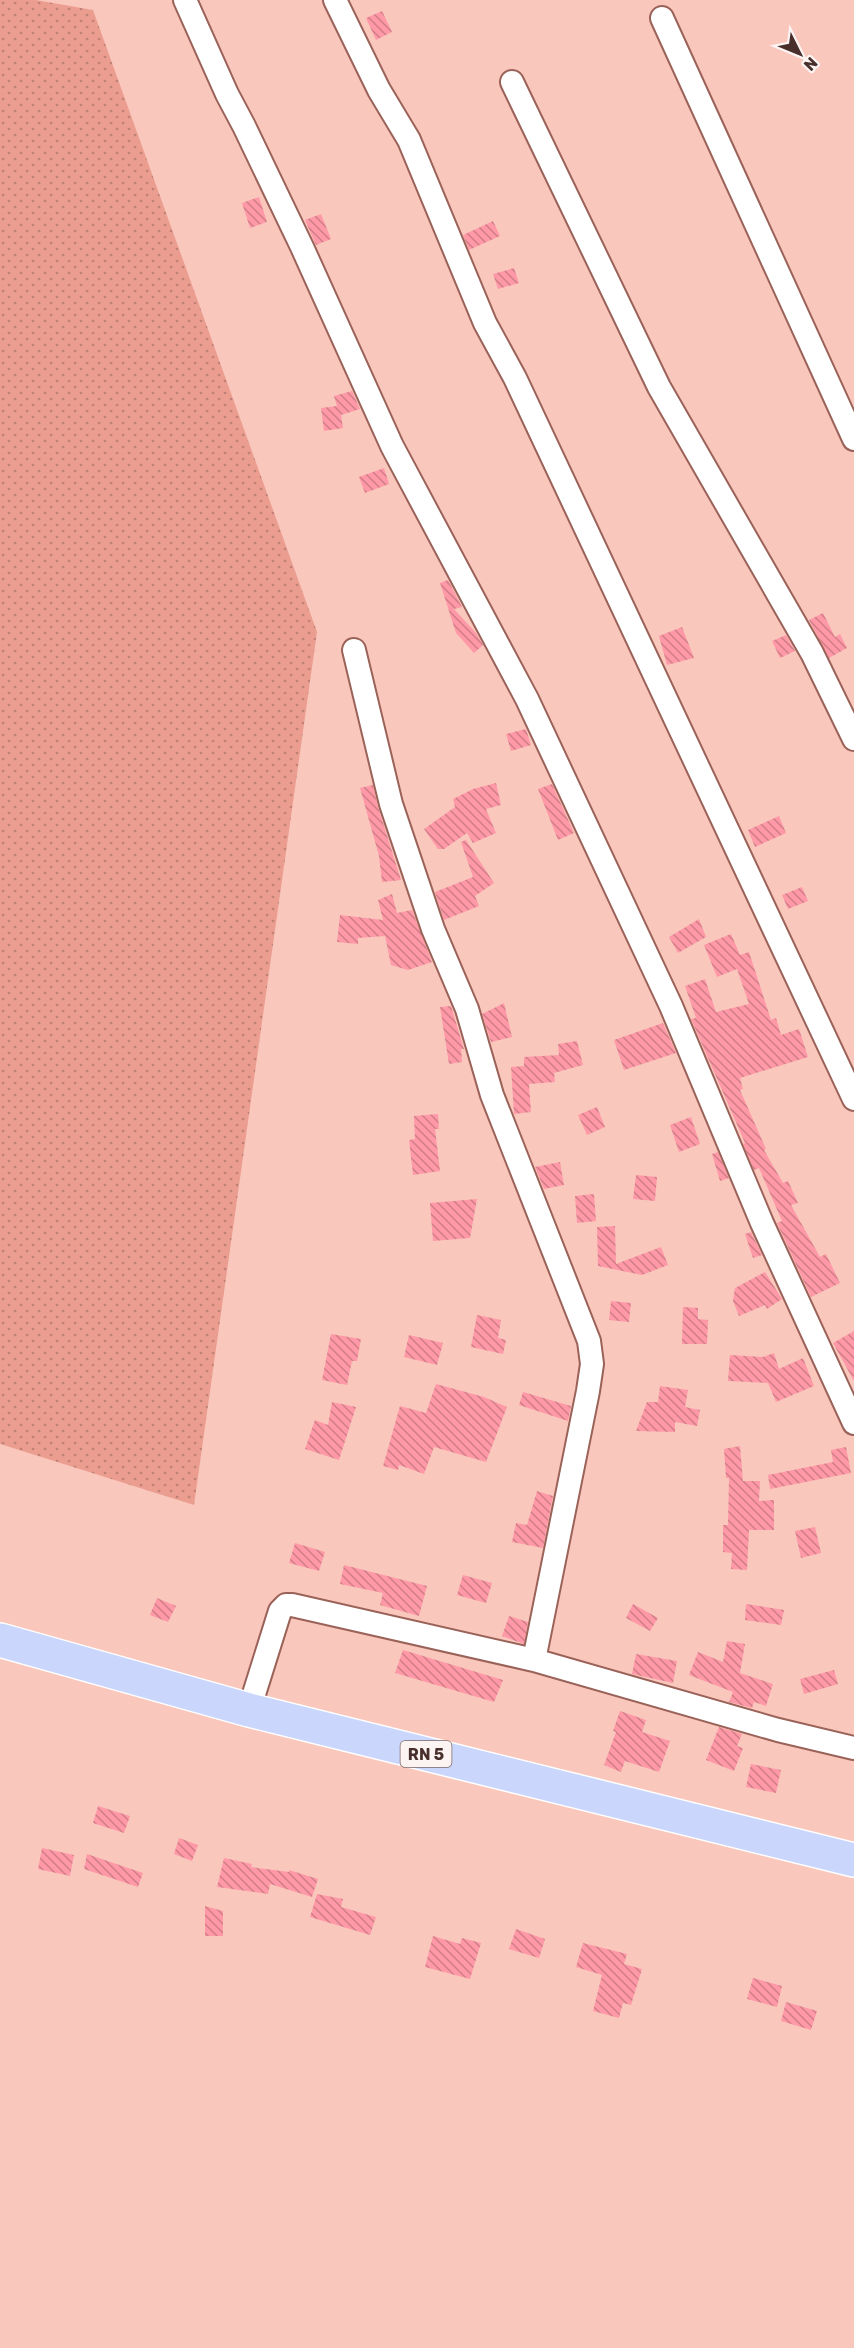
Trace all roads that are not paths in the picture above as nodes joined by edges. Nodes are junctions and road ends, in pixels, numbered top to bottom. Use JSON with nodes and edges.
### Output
{"nodes":[{"id":1,"x":185,"y":0,"type":"edge"},
{"id":2,"x":335,"y":0,"type":"edge"},
{"id":3,"x":662,"y":18,"type":"dead end"},
{"id":4,"x":512,"y":82,"type":"dead end"},
{"id":5,"x":854,"y":439,"type":"edge"},
{"id":6,"x":354,"y":650,"type":"dead end"},
{"id":7,"x":854,"y":739,"type":"edge"},
{"id":8,"x":854,"y":1099,"type":"edge"},
{"id":9,"x":854,"y":1423,"type":"edge"},
{"id":10,"x":0,"y":1640,"type":"edge"},
{"id":11,"x":534,"y":1660,"type":"junction"},
{"id":12,"x":249,"y":1710,"type":"junction"},
{"id":13,"x":854,"y":1748,"type":"edge"},
{"id":14,"x":854,"y":1860,"type":"edge"}],
"edges":[{"from":1,"to":9,"type":"street"},
{"from":2,"to":8,"type":"street"},
{"from":3,"to":5,"type":"street"},
{"from":4,"to":7,"type":"street"},
{"from":6,"to":11,"type":"street"},
{"from":10,"to":12,"type":"main road","name":"RN 5","number":"RN 5"},
{"from":11,"to":12,"type":"street"},
{"from":11,"to":13,"type":"street"},
{"from":12,"to":14,"type":"main road","name":"RN 5","number":"RN 5"}]}
